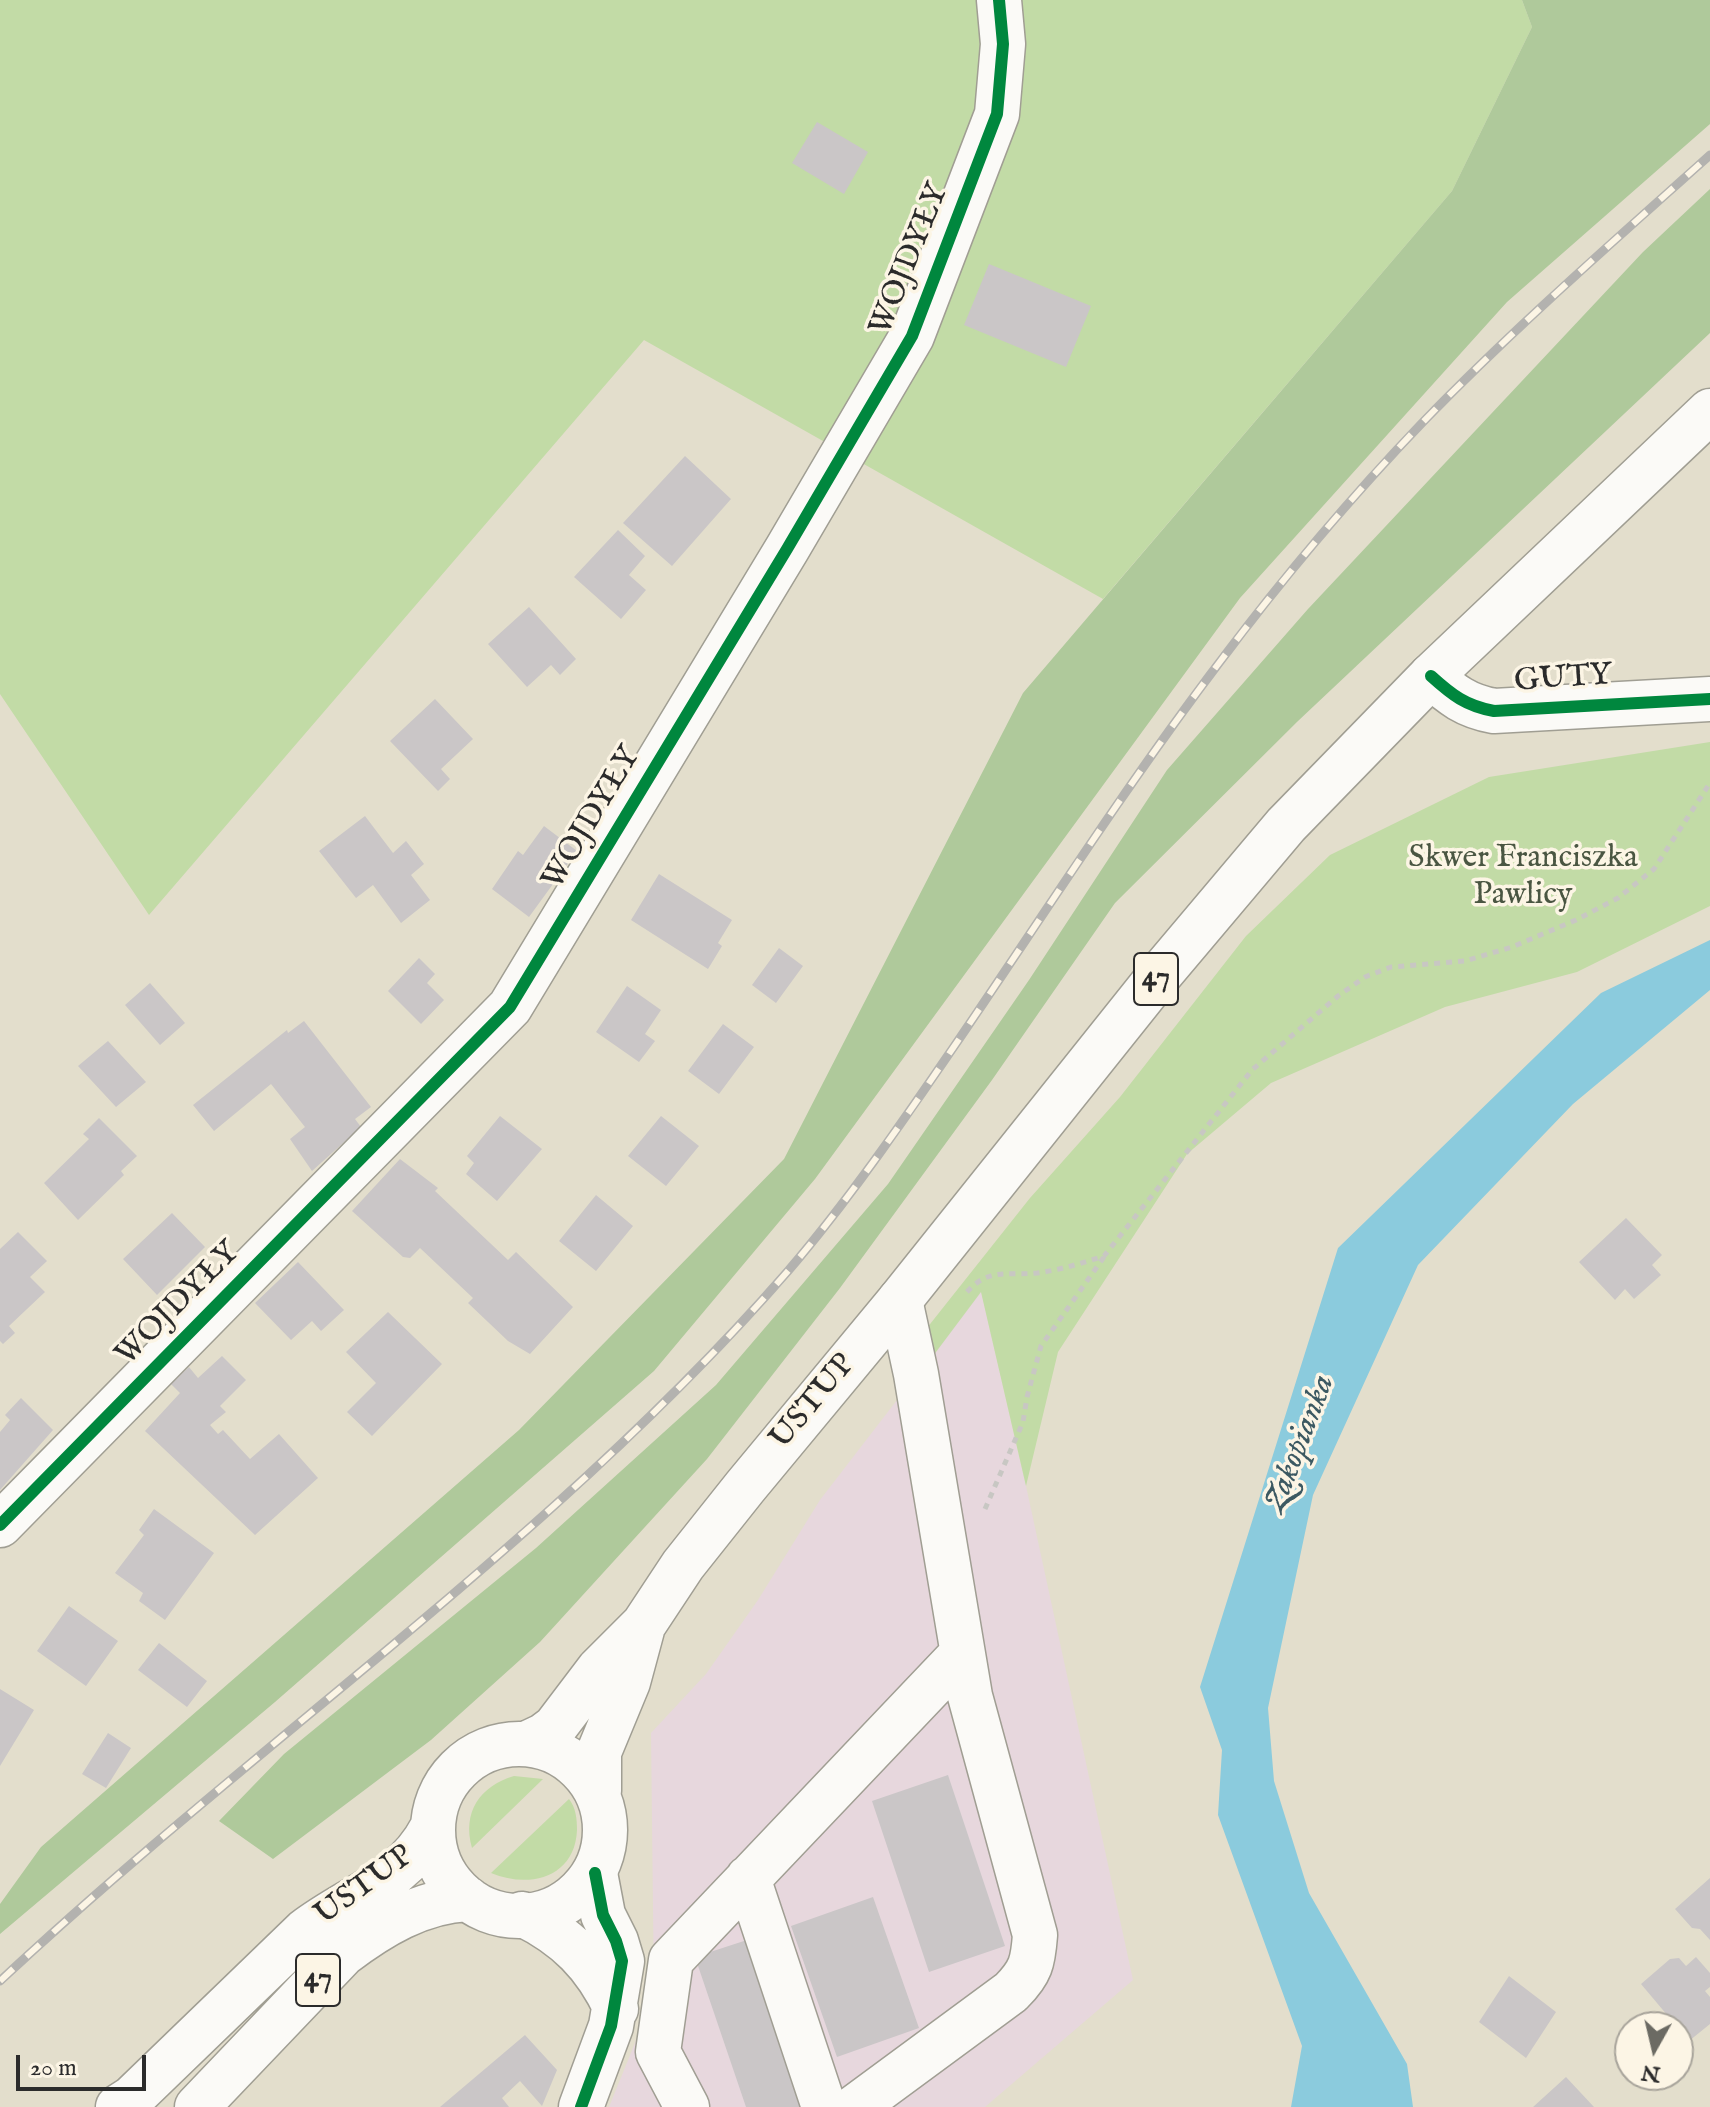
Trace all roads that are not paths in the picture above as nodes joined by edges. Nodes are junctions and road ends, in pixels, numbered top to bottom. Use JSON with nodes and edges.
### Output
{"nodes":[{"id":1,"x":999,"y":0,"type":"edge"},
{"id":2,"x":1710,"y":411,"type":"edge"},
{"id":3,"x":1431,"y":676,"type":"junction"},
{"id":4,"x":1710,"y":699,"type":"edge"},
{"id":5,"x":900,"y":1300,"type":"junction"},
{"id":6,"x":0,"y":1525,"type":"edge"},
{"id":7,"x":644,"y":1624,"type":"junction"},
{"id":8,"x":961,"y":1655,"type":"junction"},
{"id":9,"x":526,"y":1744,"type":"junction"},
{"id":10,"x":599,"y":1791,"type":"junction"},
{"id":11,"x":432,"y":1828,"type":"junction"},
{"id":12,"x":595,"y":1873,"type":"junction"},
{"id":13,"x":748,"y":1878,"type":"junction"},
{"id":14,"x":468,"y":1899,"type":"junction"},
{"id":15,"x":522,"y":1914,"type":"junction"},
{"id":16,"x":616,"y":2009,"type":"junction"},
{"id":17,"x":118,"y":2107,"type":"edge"},
{"id":18,"x":197,"y":2107,"type":"edge"},
{"id":19,"x":581,"y":2107,"type":"edge"},
{"id":20,"x":687,"y":2107,"type":"edge"},
{"id":21,"x":824,"y":2107,"type":"edge"},
{"id":22,"x":855,"y":2107,"type":"edge"}],
"edges":[{"from":1,"to":6,"type":"main road","name":"WOJDYŁY"},
{"from":2,"to":3,"type":"main road","number":"47"},
{"from":3,"to":4,"type":"main road","name":"GUTY"},
{"from":3,"to":5,"type":"main road","number":"47"},
{"from":5,"to":7,"type":"main road","name":"USTUP","number":"47"},
{"from":5,"to":8,"type":"main road"},
{"from":7,"to":9,"type":"main road","name":"USTUP","number":"47"},
{"from":7,"to":10,"type":"main road","name":"USTUP","number":"47"},
{"from":8,"to":13,"type":"main road"},
{"from":8,"to":22,"type":"main road"},
{"from":9,"to":10,"type":"main road"},
{"from":9,"to":11,"type":"main road","number":"47"},
{"from":10,"to":12,"type":"main road","number":"47"},
{"from":11,"to":14,"type":"main road"},
{"from":11,"to":17,"type":"main road","name":"USTUP","number":"47"},
{"from":12,"to":15,"type":"main road","number":"47"},
{"from":12,"to":16,"type":"main road"},
{"from":13,"to":20,"type":"main road"},
{"from":13,"to":21,"type":"main road"},
{"from":14,"to":15,"type":"main road","number":"47"},
{"from":14,"to":18,"type":"main road","name":"USTUP","number":"47"},
{"from":15,"to":16,"type":"main road"},
{"from":16,"to":19,"type":"main road"}]}
